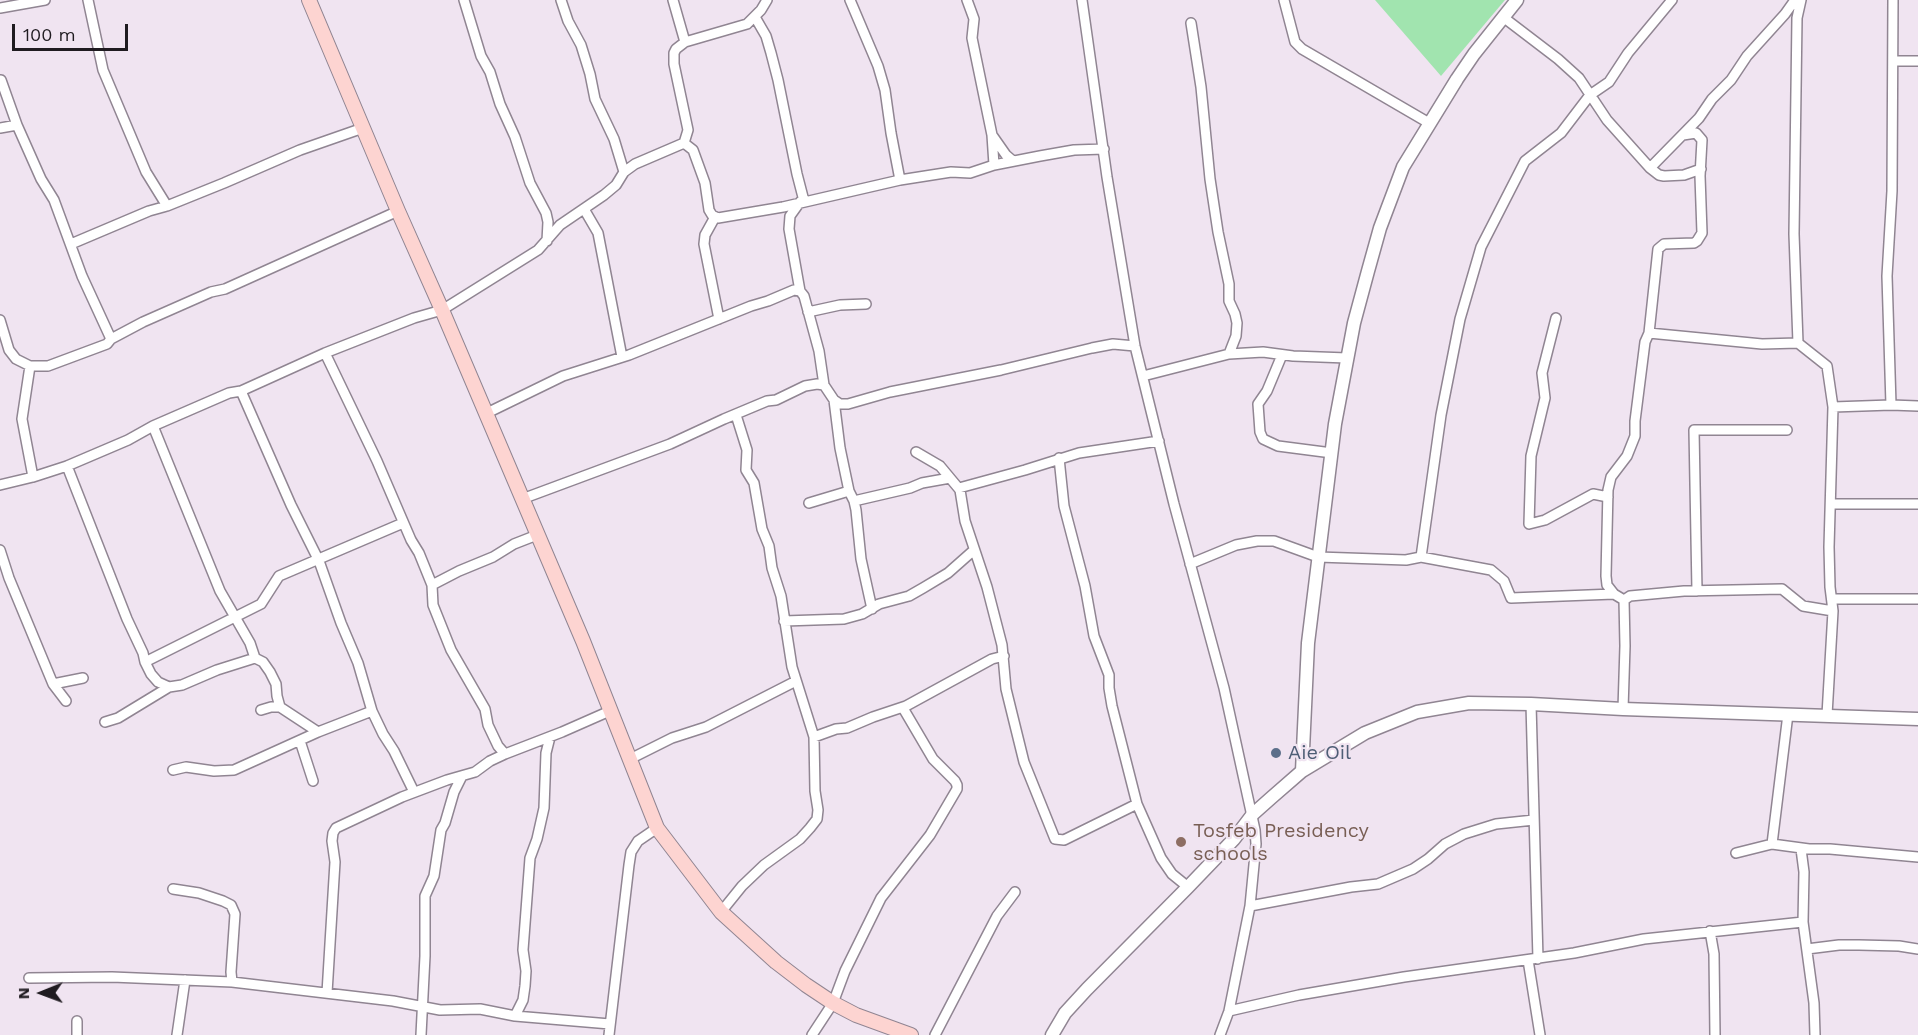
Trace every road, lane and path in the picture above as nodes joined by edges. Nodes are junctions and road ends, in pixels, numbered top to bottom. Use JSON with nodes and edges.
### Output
{"nodes":[{"id":1,"x":45,"y":0,"type":"edge"},
{"id":2,"x":88,"y":0,"type":"edge"},
{"id":3,"x":309,"y":0,"type":"edge"},
{"id":4,"x":464,"y":0,"type":"edge"},
{"id":5,"x":561,"y":0,"type":"edge"},
{"id":6,"x":673,"y":0,"type":"edge"},
{"id":7,"x":767,"y":0,"type":"edge"},
{"id":8,"x":850,"y":0,"type":"edge"},
{"id":9,"x":967,"y":0,"type":"edge"},
{"id":10,"x":1082,"y":0,"type":"edge"},
{"id":11,"x":1284,"y":0,"type":"edge"},
{"id":12,"x":1517,"y":0,"type":"edge"},
{"id":13,"x":1672,"y":0,"type":"edge"},
{"id":14,"x":1795,"y":0,"type":"edge"},
{"id":15,"x":1801,"y":0,"type":"edge"},
{"id":16,"x":1893,"y":0,"type":"edge"},
{"id":17,"x":28,"y":1,"type":"edge"},
{"id":18,"x":0,"y":8,"type":"edge"},
{"id":19,"x":1786,"y":12,"type":"junction"},
{"id":20,"x":755,"y":17,"type":"junction"},
{"id":21,"x":1503,"y":17,"type":"junction"},
{"id":22,"x":1797,"y":18,"type":"junction"},
{"id":23,"x":1191,"y":23,"type":"dead end"},
{"id":24,"x":685,"y":42,"type":"junction"},
{"id":25,"x":1893,"y":61,"type":"junction"},
{"id":26,"x":1918,"y":61,"type":"edge"},
{"id":27,"x":1,"y":80,"type":"edge"},
{"id":28,"x":1590,"y":95,"type":"junction"},
{"id":29,"x":1429,"y":123,"type":"junction"},
{"id":30,"x":17,"y":125,"type":"junction"},
{"id":31,"x":0,"y":128,"type":"edge"},
{"id":32,"x":363,"y":128,"type":"junction"},
{"id":33,"x":992,"y":135,"type":"junction"},
{"id":34,"x":1683,"y":135,"type":"junction"},
{"id":35,"x":684,"y":143,"type":"junction"},
{"id":36,"x":1104,"y":149,"type":"junction"},
{"id":37,"x":1013,"y":161,"type":"junction"},
{"id":38,"x":994,"y":165,"type":"junction"},
{"id":39,"x":1650,"y":168,"type":"junction"},
{"id":40,"x":1701,"y":169,"type":"junction"},
{"id":41,"x":624,"y":172,"type":"junction"},
{"id":42,"x":900,"y":180,"type":"junction"},
{"id":43,"x":802,"y":201,"type":"junction"},
{"id":44,"x":167,"y":206,"type":"junction"},
{"id":45,"x":783,"y":207,"type":"junction"},
{"id":46,"x":584,"y":208,"type":"junction"},
{"id":47,"x":398,"y":211,"type":"junction"},
{"id":48,"x":792,"y":213,"type":"junction"},
{"id":49,"x":715,"y":217,"type":"junction"},
{"id":50,"x":548,"y":241,"type":"junction"},
{"id":51,"x":71,"y":244,"type":"junction"},
{"id":52,"x":800,"y":291,"type":"junction"},
{"id":53,"x":866,"y":304,"type":"dead end"},
{"id":54,"x":442,"y":310,"type":"junction"},
{"id":55,"x":808,"y":312,"type":"junction"},
{"id":56,"x":1556,"y":318,"type":"dead end"},
{"id":57,"x":719,"y":319,"type":"junction"},
{"id":58,"x":0,"y":320,"type":"edge"},
{"id":59,"x":1649,"y":333,"type":"junction"},
{"id":60,"x":111,"y":339,"type":"junction"},
{"id":61,"x":1798,"y":343,"type":"junction"},
{"id":62,"x":1135,"y":346,"type":"junction"},
{"id":63,"x":325,"y":353,"type":"junction"},
{"id":64,"x":1229,"y":354,"type":"junction"},
{"id":65,"x":1282,"y":356,"type":"junction"},
{"id":66,"x":622,"y":357,"type":"junction"},
{"id":67,"x":1347,"y":358,"type":"junction"},
{"id":68,"x":30,"y":366,"type":"junction"},
{"id":69,"x":1143,"y":376,"type":"junction"},
{"id":70,"x":824,"y":386,"type":"junction"},
{"id":71,"x":241,"y":391,"type":"junction"},
{"id":72,"x":834,"y":400,"type":"junction"},
{"id":73,"x":1891,"y":405,"type":"junction"},
{"id":74,"x":1918,"y":406,"type":"edge"},
{"id":75,"x":1833,"y":407,"type":"junction"},
{"id":76,"x":487,"y":413,"type":"junction"},
{"id":77,"x":736,"y":415,"type":"junction"},
{"id":78,"x":153,"y":426,"type":"junction"},
{"id":79,"x":1787,"y":430,"type":"dead end"},
{"id":80,"x":1159,"y":441,"type":"junction"},
{"id":81,"x":916,"y":452,"type":"dead end"},
{"id":82,"x":1332,"y":453,"type":"junction"},
{"id":83,"x":1059,"y":458,"type":"junction"},
{"id":84,"x":67,"y":466,"type":"junction"},
{"id":85,"x":33,"y":477,"type":"junction"},
{"id":86,"x":950,"y":478,"type":"junction"},
{"id":87,"x":0,"y":485,"type":"edge"},
{"id":88,"x":959,"y":488,"type":"junction"},
{"id":89,"x":849,"y":491,"type":"junction"},
{"id":90,"x":1608,"y":497,"type":"junction"},
{"id":91,"x":522,"y":499,"type":"junction"},
{"id":92,"x":854,"y":501,"type":"junction"},
{"id":93,"x":809,"y":503,"type":"dead end"},
{"id":94,"x":1831,"y":504,"type":"junction"},
{"id":95,"x":1918,"y":504,"type":"edge"},
{"id":96,"x":403,"y":523,"type":"junction"},
{"id":97,"x":537,"y":535,"type":"junction"},
{"id":98,"x":0,"y":550,"type":"edge"},
{"id":99,"x":974,"y":550,"type":"junction"},
{"id":100,"x":1318,"y":557,"type":"junction"},
{"id":101,"x":1421,"y":557,"type":"junction"},
{"id":102,"x":319,"y":561,"type":"junction"},
{"id":103,"x":1190,"y":564,"type":"junction"},
{"id":104,"x":432,"y":585,"type":"junction"},
{"id":105,"x":1698,"y":591,"type":"junction"},
{"id":106,"x":1614,"y":594,"type":"junction"},
{"id":107,"x":1918,"y":599,"type":"edge"},
{"id":108,"x":1624,"y":600,"type":"junction"},
{"id":109,"x":1832,"y":600,"type":"junction"},
{"id":110,"x":872,"y":609,"type":"junction"},
{"id":111,"x":1833,"y":611,"type":"junction"},
{"id":112,"x":235,"y":618,"type":"junction"},
{"id":113,"x":784,"y":621,"type":"junction"},
{"id":114,"x":1004,"y":656,"type":"junction"},
{"id":115,"x":255,"y":658,"type":"junction"},
{"id":116,"x":145,"y":662,"type":"junction"},
{"id":117,"x":83,"y":678,"type":"dead end"},
{"id":118,"x":796,"y":681,"type":"junction"},
{"id":119,"x":53,"y":684,"type":"junction"},
{"id":120,"x":170,"y":687,"type":"junction"},
{"id":121,"x":66,"y":700,"type":"dead end"},
{"id":122,"x":1531,"y":704,"type":"junction"},
{"id":123,"x":280,"y":707,"type":"junction"},
{"id":124,"x":903,"y":708,"type":"junction"},
{"id":125,"x":1623,"y":709,"type":"junction"},
{"id":126,"x":261,"y":710,"type":"dead end"},
{"id":127,"x":612,"y":710,"type":"junction"},
{"id":128,"x":372,"y":711,"type":"junction"},
{"id":129,"x":1788,"y":714,"type":"junction"},
{"id":130,"x":1827,"y":715,"type":"junction"},
{"id":131,"x":1918,"y":719,"type":"edge"},
{"id":132,"x":105,"y":722,"type":"dead end"},
{"id":133,"x":318,"y":732,"type":"junction"},
{"id":134,"x":550,"y":737,"type":"junction"},
{"id":135,"x":814,"y":737,"type":"junction"},
{"id":136,"x":300,"y":741,"type":"junction"},
{"id":137,"x":505,"y":754,"type":"junction"},
{"id":138,"x":630,"y":759,"type":"junction"},
{"id":139,"x":173,"y":770,"type":"dead end"},
{"id":140,"x":1302,"y":771,"type":"junction"},
{"id":141,"x":462,"y":776,"type":"junction"},
{"id":142,"x":313,"y":781,"type":"dead end"},
{"id":143,"x":414,"y":792,"type":"junction"},
{"id":144,"x":1137,"y":804,"type":"junction"},
{"id":145,"x":1253,"y":814,"type":"junction"},
{"id":146,"x":1534,"y":820,"type":"junction"},
{"id":147,"x":657,"y":828,"type":"junction"},
{"id":148,"x":1772,"y":844,"type":"junction"},
{"id":149,"x":1801,"y":849,"type":"junction"},
{"id":150,"x":1736,"y":853,"type":"dead end"},
{"id":151,"x":1918,"y":857,"type":"edge"},
{"id":152,"x":1188,"y":887,"type":"junction"},
{"id":153,"x":173,"y":889,"type":"dead end"},
{"id":154,"x":1016,"y":892,"type":"dead end"},
{"id":155,"x":1250,"y":906,"type":"junction"},
{"id":156,"x":721,"y":912,"type":"junction"},
{"id":157,"x":1803,"y":922,"type":"junction"},
{"id":158,"x":1710,"y":931,"type":"junction"},
{"id":159,"x":1918,"y":949,"type":"edge"},
{"id":160,"x":1807,"y":950,"type":"junction"},
{"id":161,"x":1539,"y":959,"type":"junction"},
{"id":162,"x":1528,"y":960,"type":"junction"},
{"id":163,"x":29,"y":978,"type":"dead end"},
{"id":164,"x":185,"y":980,"type":"junction"},
{"id":165,"x":232,"y":982,"type":"junction"},
{"id":166,"x":327,"y":993,"type":"junction"},
{"id":167,"x":833,"y":1003,"type":"junction"},
{"id":168,"x":422,"y":1008,"type":"junction"},
{"id":169,"x":1229,"y":1011,"type":"junction"},
{"id":170,"x":516,"y":1016,"type":"junction"},
{"id":171,"x":77,"y":1021,"type":"dead end"},
{"id":172,"x":610,"y":1031,"type":"edge"},
{"id":173,"x":77,"y":1035,"type":"edge"},
{"id":174,"x":177,"y":1035,"type":"edge"},
{"id":175,"x":421,"y":1035,"type":"edge"},
{"id":176,"x":812,"y":1035,"type":"edge"},
{"id":177,"x":911,"y":1035,"type":"edge"},
{"id":178,"x":934,"y":1035,"type":"edge"},
{"id":179,"x":1052,"y":1035,"type":"edge"},
{"id":180,"x":1220,"y":1035,"type":"edge"},
{"id":181,"x":1540,"y":1035,"type":"edge"},
{"id":182,"x":1715,"y":1035,"type":"edge"},
{"id":183,"x":1815,"y":1035,"type":"edge"}],
"edges":[{"from":1,"to":17,"type":"street"},
{"from":2,"to":44,"type":"street"},
{"from":3,"to":32,"type":"main road"},
{"from":4,"to":50,"type":"street"},
{"from":5,"to":41,"type":"street"},
{"from":6,"to":24,"type":"street"},
{"from":7,"to":20,"type":"street"},
{"from":8,"to":42,"type":"street"},
{"from":9,"to":33,"type":"street"},
{"from":10,"to":36,"type":"street"},
{"from":11,"to":29,"type":"street"},
{"from":12,"to":21,"type":"street"},
{"from":13,"to":28,"type":"street"},
{"from":14,"to":19,"type":"street"},
{"from":15,"to":22,"type":"street"},
{"from":16,"to":25,"type":"street"},
{"from":17,"to":18,"type":"street"},
{"from":19,"to":22,"type":"street"},
{"from":19,"to":34,"type":"street"},
{"from":20,"to":24,"type":"street"},
{"from":20,"to":43,"type":"street"},
{"from":21,"to":28,"type":"street"},
{"from":21,"to":29,"type":"street"},
{"from":22,"to":61,"type":"street"},
{"from":23,"to":64,"type":"street"},
{"from":24,"to":35,"type":"street"},
{"from":25,"to":26,"type":"street"},
{"from":25,"to":73,"type":"street"},
{"from":27,"to":30,"type":"street"},
{"from":28,"to":39,"type":"street"},
{"from":28,"to":101,"type":"street"},
{"from":29,"to":67,"type":"street"},
{"from":30,"to":31,"type":"street"},
{"from":30,"to":51,"type":"street"},
{"from":32,"to":44,"type":"street"},
{"from":32,"to":47,"type":"main road"},
{"from":33,"to":37,"type":"street"},
{"from":33,"to":38,"type":"street"},
{"from":34,"to":39,"type":"street"},
{"from":34,"to":40,"type":"street"},
{"from":35,"to":41,"type":"street"},
{"from":35,"to":49,"type":"street"},
{"from":36,"to":37,"type":"street"},
{"from":36,"to":62,"type":"street"},
{"from":37,"to":38,"type":"street"},
{"from":38,"to":42,"type":"street"},
{"from":39,"to":40,"type":"street"},
{"from":40,"to":59,"type":"street"},
{"from":41,"to":46,"type":"street"},
{"from":42,"to":43,"type":"street"},
{"from":43,"to":45,"type":"street"},
{"from":43,"to":48,"type":"street"},
{"from":44,"to":51,"type":"street"},
{"from":45,"to":48,"type":"street"},
{"from":45,"to":49,"type":"street"},
{"from":46,"to":50,"type":"street"},
{"from":46,"to":66,"type":"street"},
{"from":47,"to":54,"type":"main road"},
{"from":47,"to":60,"type":"street"},
{"from":48,"to":52,"type":"street"},
{"from":49,"to":57,"type":"street"},
{"from":50,"to":54,"type":"street"},
{"from":51,"to":60,"type":"street"},
{"from":52,"to":55,"type":"street"},
{"from":52,"to":57,"type":"street"},
{"from":53,"to":55,"type":"street"},
{"from":54,"to":63,"type":"street"},
{"from":54,"to":76,"type":"main road"},
{"from":55,"to":70,"type":"street"},
{"from":56,"to":90,"type":"street"},
{"from":57,"to":66,"type":"street"},
{"from":58,"to":68,"type":"street"},
{"from":59,"to":61,"type":"street"},
{"from":59,"to":90,"type":"street"},
{"from":60,"to":68,"type":"street"},
{"from":61,"to":75,"type":"street"},
{"from":62,"to":69,"type":"street"},
{"from":62,"to":72,"type":"street"},
{"from":63,"to":71,"type":"street"},
{"from":63,"to":96,"type":"street"},
{"from":64,"to":65,"type":"street"},
{"from":64,"to":69,"type":"street"},
{"from":65,"to":67,"type":"street"},
{"from":65,"to":82,"type":"street"},
{"from":66,"to":76,"type":"street"},
{"from":67,"to":82,"type":"street"},
{"from":68,"to":85,"type":"street"},
{"from":69,"to":80,"type":"street"},
{"from":70,"to":72,"type":"street"},
{"from":70,"to":77,"type":"street"},
{"from":71,"to":78,"type":"street"},
{"from":71,"to":102,"type":"street"},
{"from":72,"to":89,"type":"street"},
{"from":73,"to":74,"type":"street"},
{"from":73,"to":75,"type":"street"},
{"from":75,"to":94,"type":"street"},
{"from":76,"to":91,"type":"main road"},
{"from":77,"to":91,"type":"street"},
{"from":77,"to":113,"type":"street"},
{"from":78,"to":84,"type":"street"},
{"from":78,"to":112,"type":"street"},
{"from":79,"to":105,"type":"street"},
{"from":80,"to":83,"type":"street"},
{"from":80,"to":103,"type":"street"},
{"from":81,"to":86,"type":"street"},
{"from":82,"to":100,"type":"street"},
{"from":83,"to":88,"type":"street"},
{"from":83,"to":144,"type":"street"},
{"from":84,"to":85,"type":"street"},
{"from":84,"to":116,"type":"street"},
{"from":85,"to":87,"type":"street"},
{"from":86,"to":88,"type":"street"},
{"from":86,"to":92,"type":"street"},
{"from":88,"to":99,"type":"street"},
{"from":89,"to":92,"type":"street"},
{"from":89,"to":93,"type":"street"},
{"from":90,"to":106,"type":"street"},
{"from":91,"to":97,"type":"main road"},
{"from":92,"to":110,"type":"street"},
{"from":94,"to":95,"type":"street"},
{"from":94,"to":109,"type":"street"},
{"from":96,"to":102,"type":"street"},
{"from":96,"to":104,"type":"street"},
{"from":97,"to":104,"type":"street"},
{"from":97,"to":127,"type":"main road"},
{"from":98,"to":119,"type":"street"},
{"from":99,"to":110,"type":"street"},
{"from":99,"to":114,"type":"street"},
{"from":100,"to":101,"type":"street"},
{"from":100,"to":103,"type":"street"},
{"from":100,"to":140,"type":"street"},
{"from":101,"to":106,"type":"street"},
{"from":102,"to":112,"type":"street"},
{"from":102,"to":128,"type":"street"},
{"from":103,"to":145,"type":"street"},
{"from":104,"to":137,"type":"street"},
{"from":105,"to":108,"type":"street"},
{"from":105,"to":111,"type":"street"},
{"from":106,"to":108,"type":"street"},
{"from":107,"to":109,"type":"street"},
{"from":108,"to":125,"type":"street"},
{"from":109,"to":111,"type":"street"},
{"from":110,"to":113,"type":"street"},
{"from":111,"to":130,"type":"street"},
{"from":112,"to":115,"type":"street"},
{"from":112,"to":116,"type":"street"},
{"from":113,"to":118,"type":"street"},
{"from":114,"to":124,"type":"street"},
{"from":114,"to":144,"type":"street"},
{"from":115,"to":120,"type":"street"},
{"from":115,"to":123,"type":"street"},
{"from":116,"to":120,"type":"street"},
{"from":117,"to":119,"type":"street"},
{"from":118,"to":135,"type":"street"},
{"from":118,"to":138,"type":"street"},
{"from":119,"to":121,"type":"street"},
{"from":120,"to":132,"type":"street"},
{"from":122,"to":125,"type":"street"},
{"from":122,"to":140,"type":"street"},
{"from":122,"to":146,"type":"street"},
{"from":123,"to":126,"type":"street"},
{"from":123,"to":133,"type":"street"},
{"from":124,"to":135,"type":"street"},
{"from":124,"to":167,"type":"street"},
{"from":125,"to":129,"type":"street"},
{"from":127,"to":134,"type":"street"},
{"from":127,"to":138,"type":"main road"},
{"from":128,"to":133,"type":"street"},
{"from":128,"to":143,"type":"street"},
{"from":129,"to":130,"type":"street"},
{"from":129,"to":148,"type":"street"},
{"from":130,"to":131,"type":"street"},
{"from":133,"to":136,"type":"street"},
{"from":134,"to":137,"type":"street"},
{"from":134,"to":170,"type":"street"},
{"from":135,"to":156,"type":"street"},
{"from":136,"to":139,"type":"street"},
{"from":136,"to":142,"type":"street"},
{"from":137,"to":141,"type":"street"},
{"from":138,"to":147,"type":"main road"},
{"from":140,"to":145,"type":"street"},
{"from":141,"to":143,"type":"street"},
{"from":141,"to":168,"type":"street"},
{"from":143,"to":166,"type":"street"},
{"from":144,"to":152,"type":"street"},
{"from":145,"to":152,"type":"street"},
{"from":145,"to":155,"type":"street"},
{"from":146,"to":155,"type":"street"},
{"from":146,"to":161,"type":"street"},
{"from":147,"to":156,"type":"main road"},
{"from":147,"to":172,"type":"street"},
{"from":148,"to":149,"type":"street"},
{"from":148,"to":150,"type":"street"},
{"from":149,"to":151,"type":"street"},
{"from":149,"to":157,"type":"street"},
{"from":152,"to":179,"type":"street"},
{"from":153,"to":165,"type":"street"},
{"from":154,"to":178,"type":"street"},
{"from":155,"to":169,"type":"street"},
{"from":156,"to":167,"type":"main road"},
{"from":157,"to":158,"type":"street"},
{"from":157,"to":160,"type":"street"},
{"from":158,"to":161,"type":"street"},
{"from":158,"to":182,"type":"street"},
{"from":159,"to":160,"type":"street"},
{"from":160,"to":183,"type":"street"},
{"from":161,"to":162,"type":"street"},
{"from":162,"to":169,"type":"street"},
{"from":162,"to":181,"type":"street"},
{"from":163,"to":164,"type":"street"},
{"from":164,"to":165,"type":"street"},
{"from":164,"to":174,"type":"street"},
{"from":165,"to":166,"type":"street"},
{"from":166,"to":168,"type":"street"},
{"from":167,"to":176,"type":"street"},
{"from":167,"to":177,"type":"main road"},
{"from":168,"to":170,"type":"street"},
{"from":168,"to":175,"type":"street"},
{"from":169,"to":180,"type":"street"},
{"from":170,"to":172,"type":"street"},
{"from":171,"to":173,"type":"street"}]}
